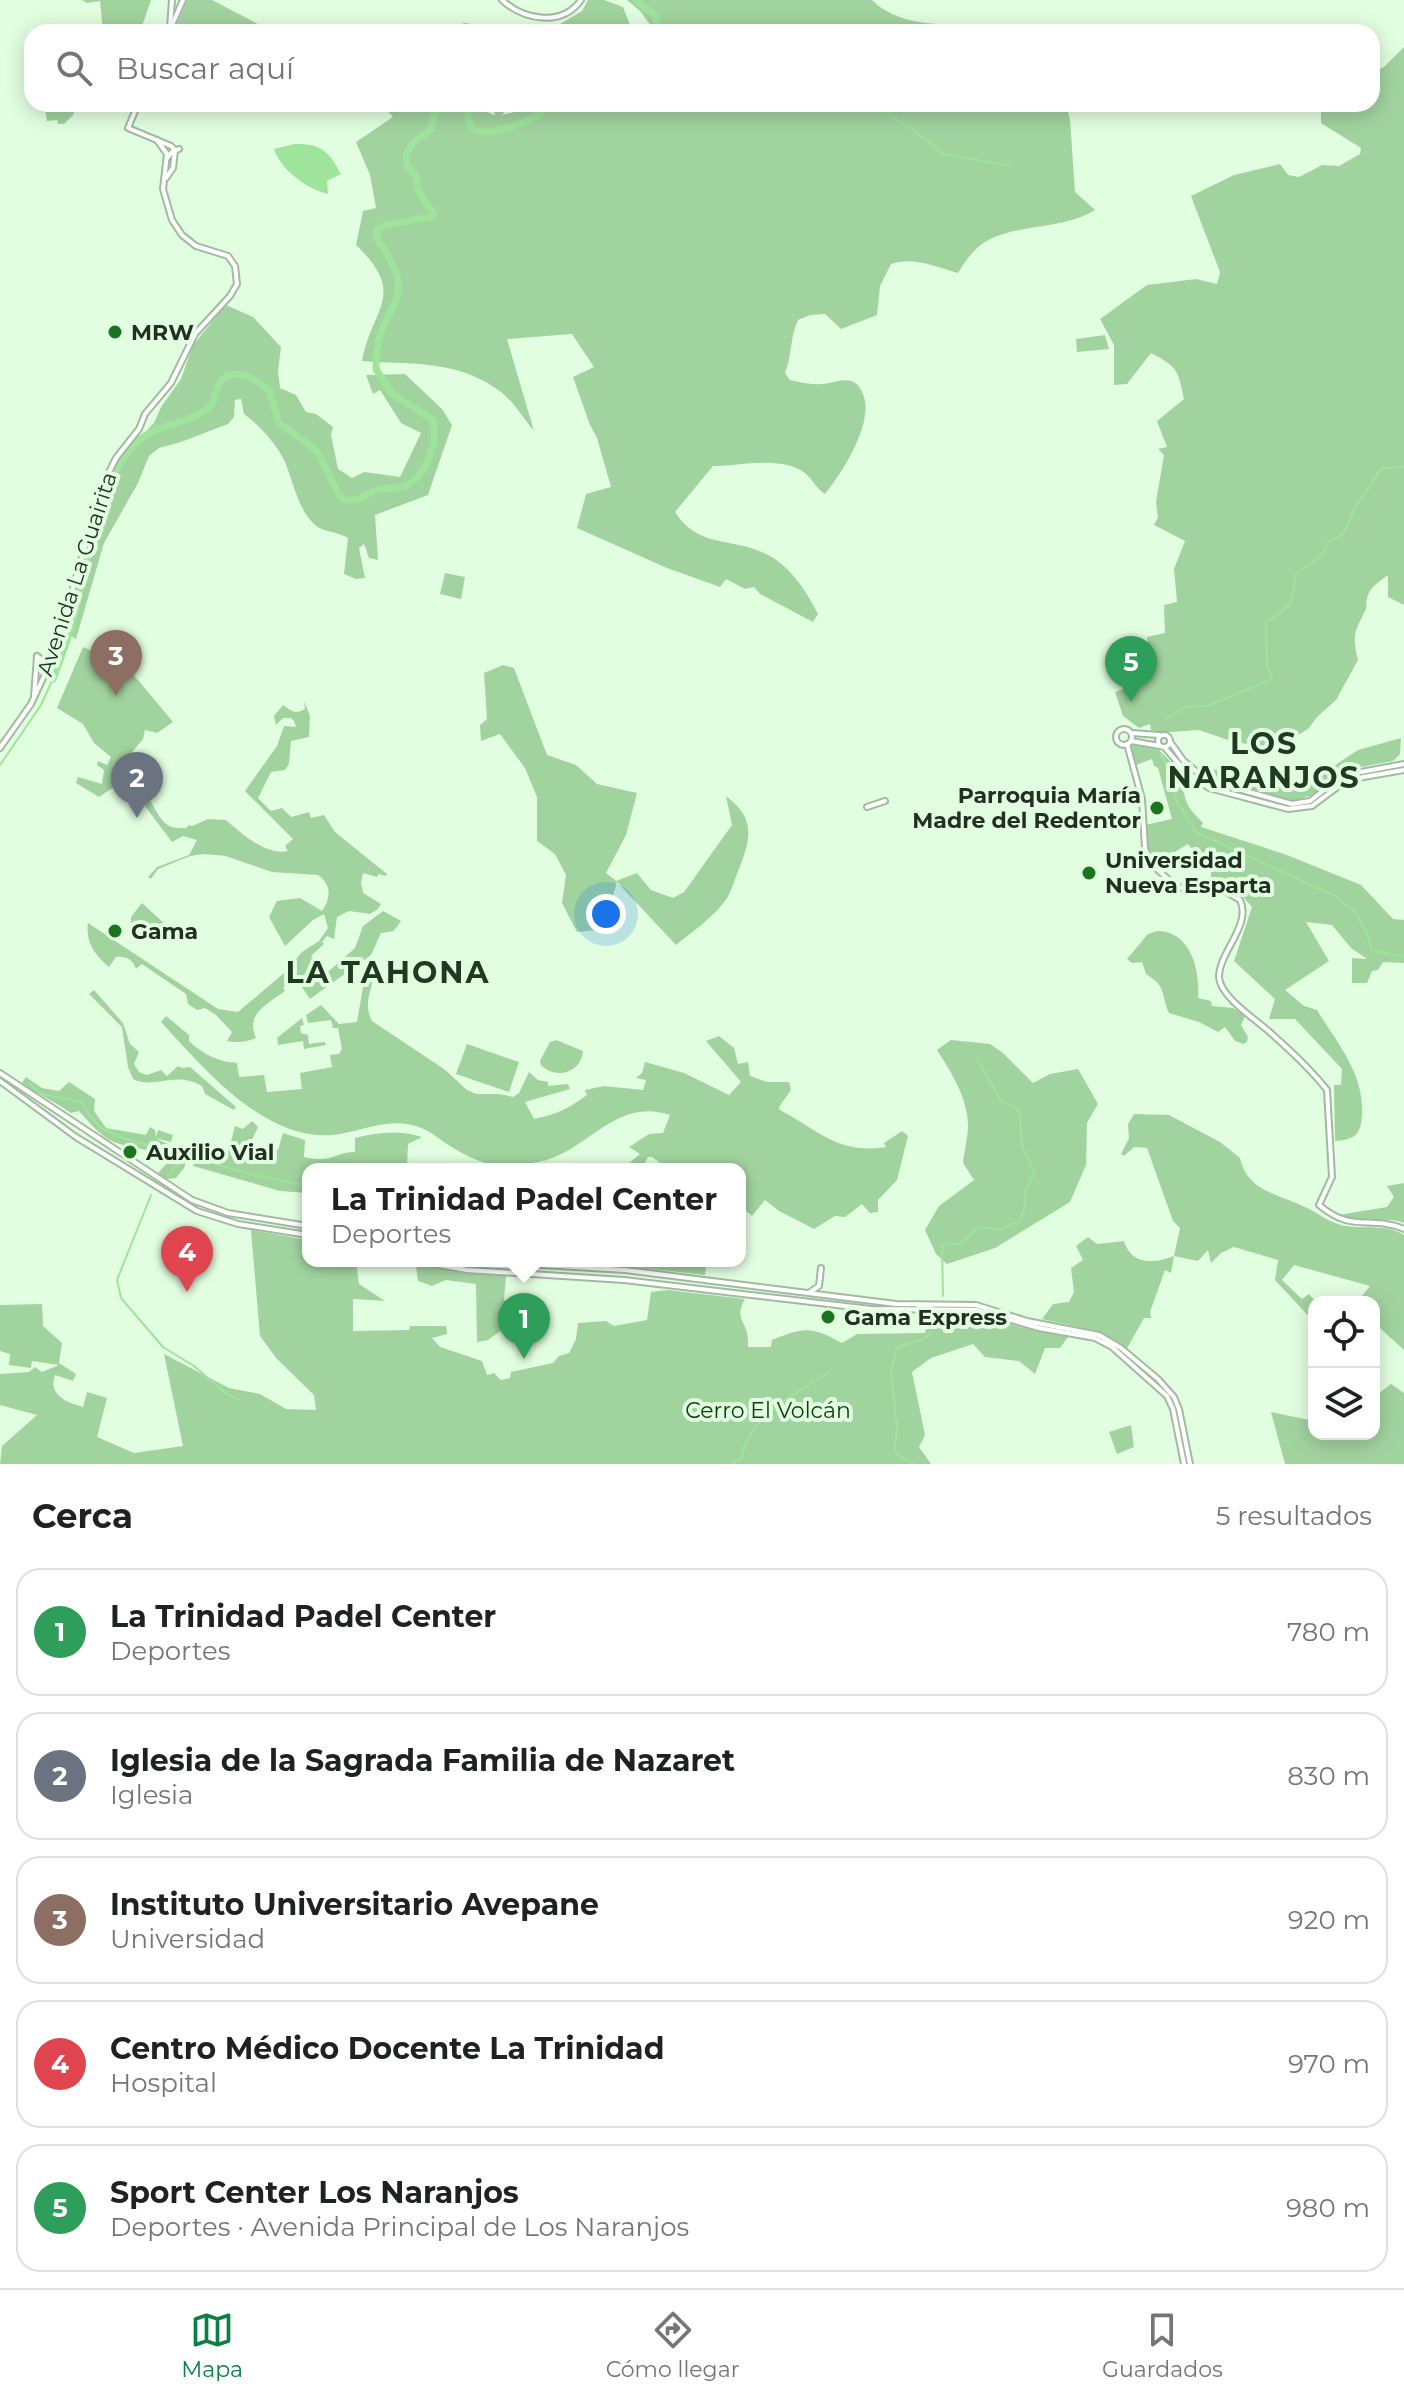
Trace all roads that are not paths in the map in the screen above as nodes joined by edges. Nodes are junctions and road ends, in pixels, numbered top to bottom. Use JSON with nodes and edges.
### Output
{"nodes":[{"id":1,"x":172,"y":0,"type":"edge"},
{"id":2,"x":183,"y":0,"type":"edge"},
{"id":3,"x":502,"y":0,"type":"edge"},
{"id":4,"x":581,"y":0,"type":"edge"},
{"id":5,"x":170,"y":24,"type":"edge"},
{"id":6,"x":173,"y":24,"type":"edge"},
{"id":7,"x":135,"y":112,"type":"edge"},
{"id":8,"x":157,"y":140,"type":"junction"},
{"id":9,"x":177,"y":150,"type":"junction"},
{"id":10,"x":167,"y":159,"type":"junction"},
{"id":11,"x":165,"y":178,"type":"junction"},
{"id":12,"x":50,"y":666,"type":"junction"},
{"id":13,"x":34,"y":698,"type":"junction"},
{"id":14,"x":1131,"y":733,"type":"junction"},
{"id":15,"x":1162,"y":735,"type":"junction"},
{"id":16,"x":1129,"y":742,"type":"junction"},
{"id":17,"x":1171,"y":743,"type":"junction"},
{"id":18,"x":1162,"y":747,"type":"junction"},
{"id":19,"x":0,"y":748,"type":"edge"},
{"id":20,"x":1404,"y":767,"type":"edge"},
{"id":21,"x":885,"y":801,"type":"dead end"},
{"id":22,"x":867,"y":807,"type":"dead end"},
{"id":23,"x":0,"y":1073,"type":"edge"},
{"id":24,"x":0,"y":1081,"type":"edge"},
{"id":25,"x":302,"y":1225,"type":"edge"},
{"id":26,"x":1404,"y":1229,"type":"edge"},
{"id":27,"x":302,"y":1234,"type":"edge"},
{"id":28,"x":450,"y":1267,"type":"edge"},
{"id":29,"x":575,"y":1267,"type":"edge"},
{"id":30,"x":821,"y":1268,"type":"dead end"},
{"id":31,"x":807,"y":1293,"type":"junction"},
{"id":32,"x":1187,"y":1464,"type":"edge"}],
"edges":[{"from":1,"to":2,"type":"main road"},
{"from":1,"to":5,"type":"main road"},
{"from":2,"to":6,"type":"main road"},
{"from":3,"to":4,"type":"main road"},
{"from":7,"to":8,"type":"main road"},
{"from":8,"to":9,"type":"main road"},
{"from":8,"to":10,"type":"main road"},
{"from":9,"to":10,"type":"main road"},
{"from":9,"to":11,"type":"main road","name":"Avenida La Guairita"},
{"from":10,"to":11,"type":"main road","name":"Avenida La Guairita"},
{"from":11,"to":12,"type":"main road","name":"Avenida La Guairita"},
{"from":12,"to":13,"type":"main road","name":"Avenida La Guairita"},
{"from":12,"to":13,"type":"main road"},
{"from":13,"to":19,"type":"main road","name":"Avenida La Guairita"},
{"from":14,"to":15,"type":"main road"},
{"from":14,"to":16,"type":"main road"},
{"from":14,"to":16,"type":"main road"},
{"from":15,"to":17,"type":"main road"},
{"from":15,"to":18,"type":"main road"},
{"from":16,"to":18,"type":"main road"},
{"from":16,"to":26,"type":"main road"},
{"from":17,"to":18,"type":"main road"},
{"from":17,"to":20,"type":"main road"},
{"from":18,"to":20,"type":"main road"},
{"from":21,"to":22,"type":"main road"},
{"from":23,"to":25,"type":"main road"},
{"from":24,"to":27,"type":"main road"},
{"from":28,"to":32,"type":"main road"},
{"from":29,"to":31,"type":"main road"},
{"from":30,"to":31,"type":"main road"},
{"from":31,"to":32,"type":"main road"}]}
